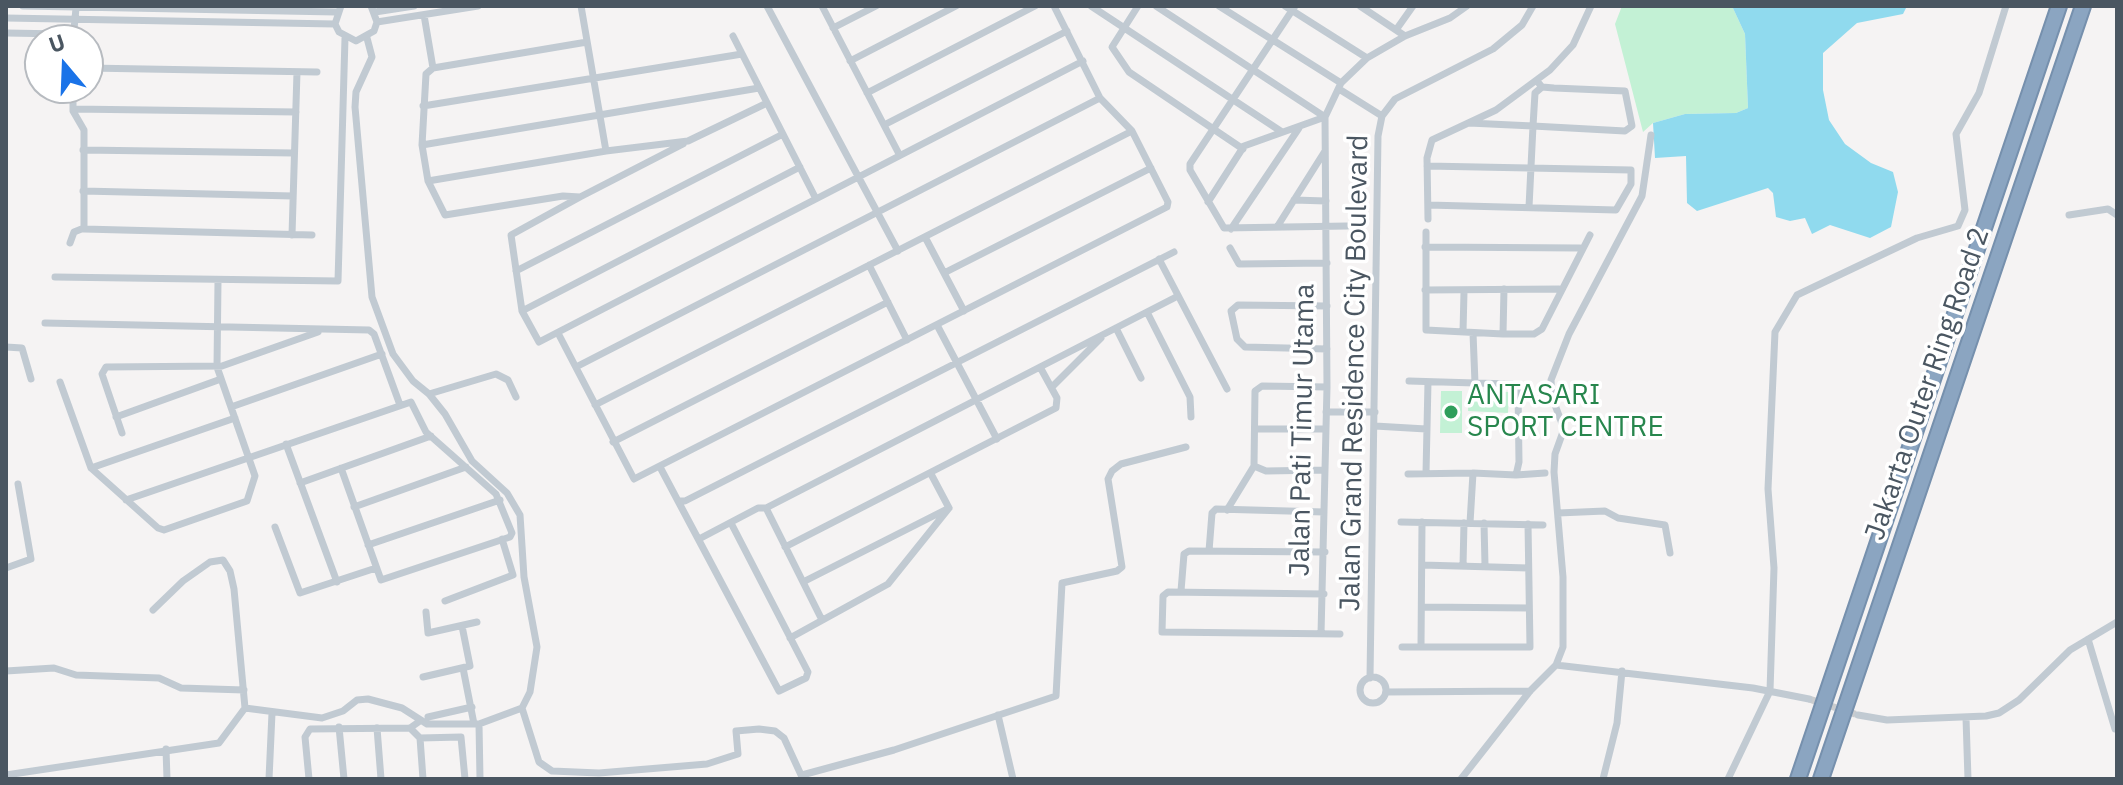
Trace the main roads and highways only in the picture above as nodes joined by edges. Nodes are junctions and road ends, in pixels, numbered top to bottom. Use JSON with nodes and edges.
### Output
{"nodes":[{"id":1,"x":2059,"y":6,"type":"edge"},
{"id":2,"x":2083,"y":6,"type":"edge"},
{"id":3,"x":1798,"y":779,"type":"edge"},
{"id":4,"x":1821,"y":779,"type":"edge"}],
"edges":[{"from":1,"to":3,"type":"highway","name":"Jakarta Outer Ring Road 2"},
{"from":2,"to":4,"type":"highway","name":"Jakarta Outer Ring Road 2"}]}
